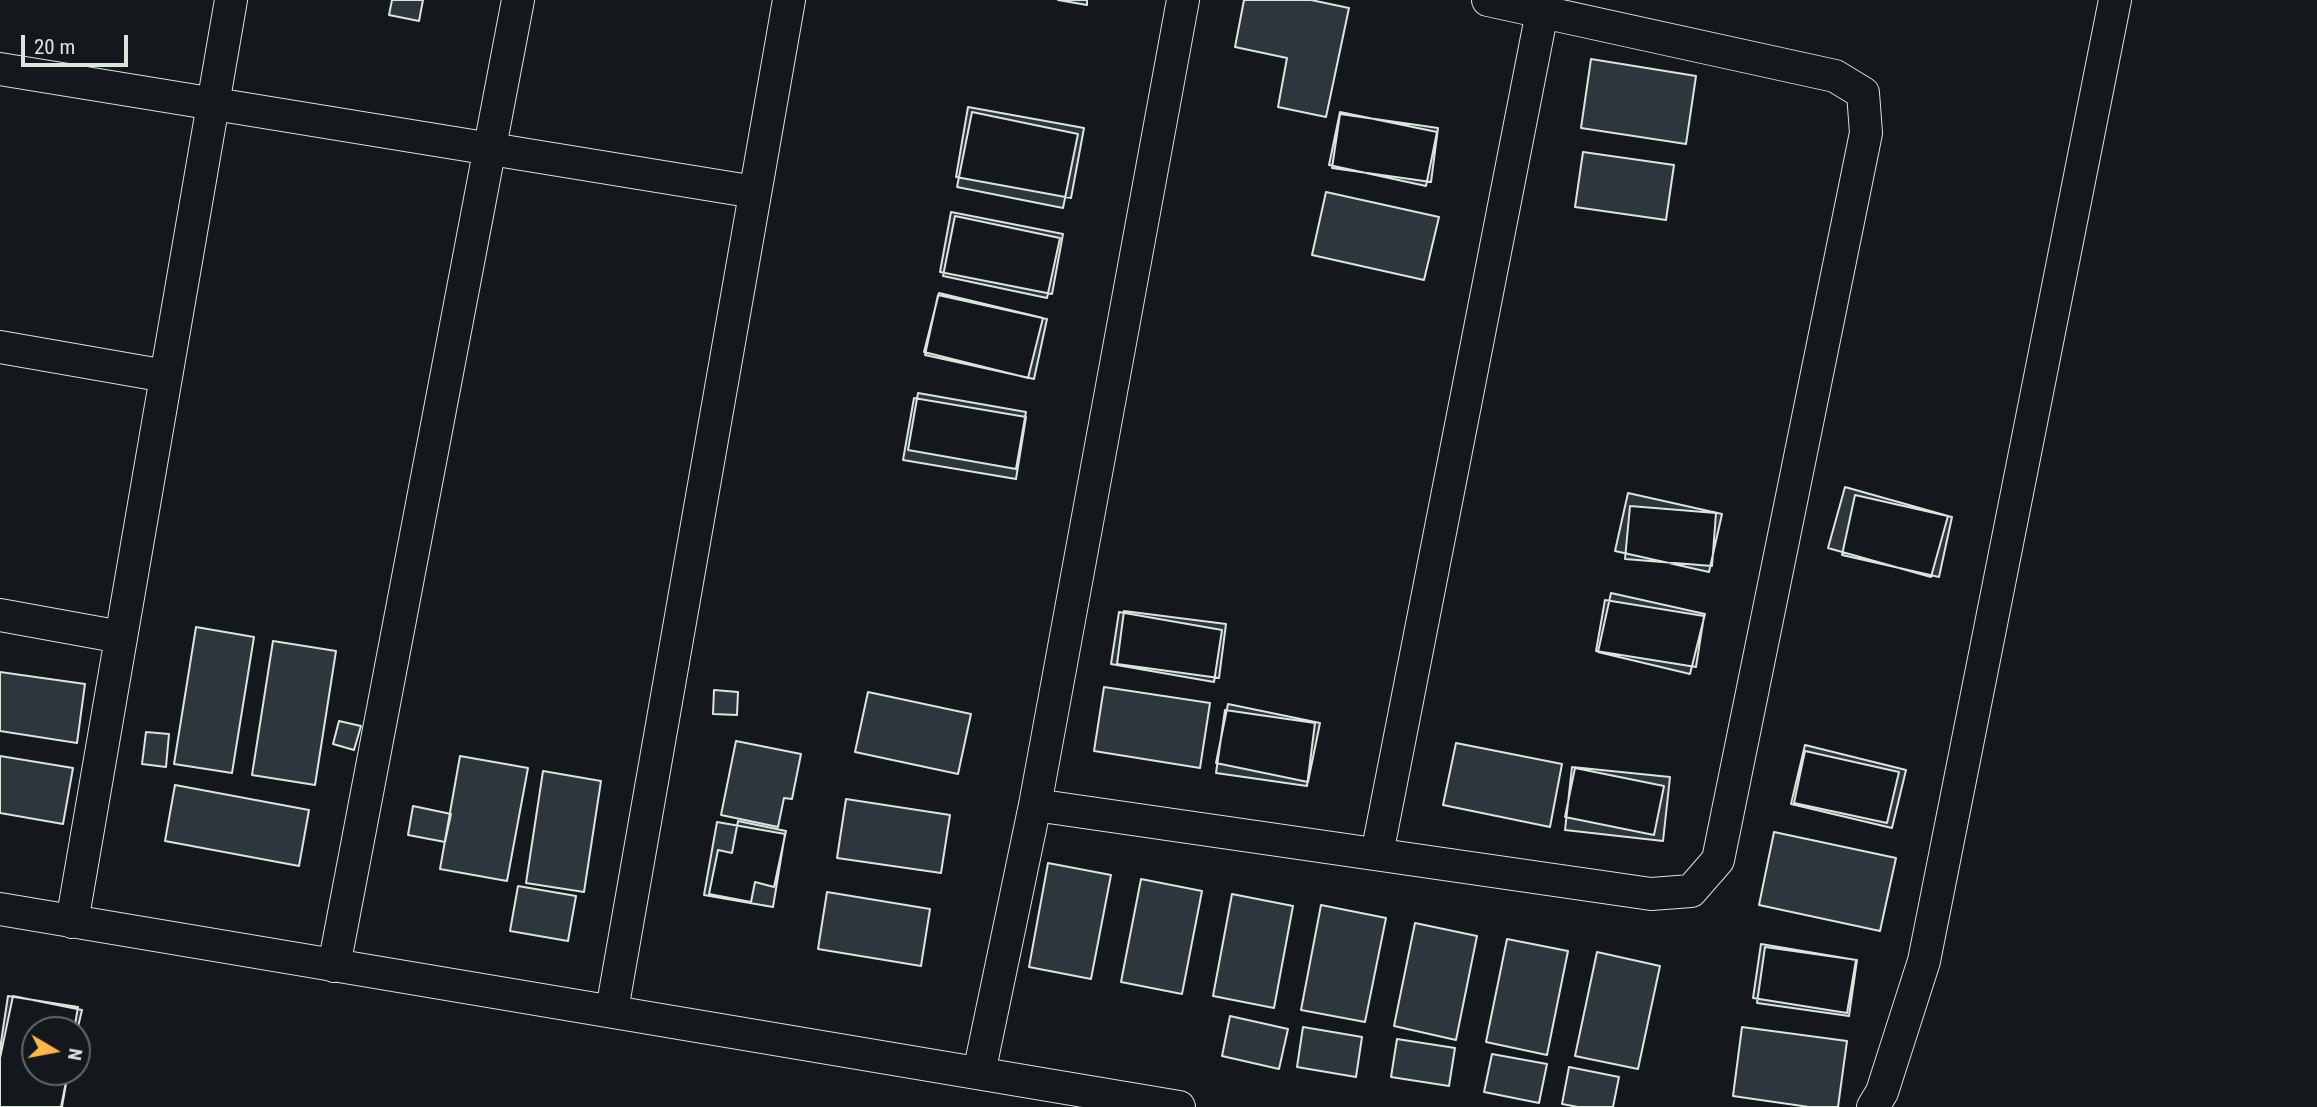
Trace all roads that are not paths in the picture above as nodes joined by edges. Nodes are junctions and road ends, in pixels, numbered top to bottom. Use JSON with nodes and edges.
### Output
{"nodes":[{"id":1,"x":232,"y":0,"type":"edge"},
{"id":2,"x":519,"y":0,"type":"edge"},
{"id":3,"x":789,"y":0,"type":"edge"},
{"id":4,"x":1183,"y":0,"type":"edge"},
{"id":5,"x":1488,"y":0,"type":"edge"},
{"id":6,"x":2115,"y":0,"type":"edge"},
{"id":7,"x":1542,"y":12,"type":"junction"},
{"id":8,"x":0,"y":69,"type":"edge"},
{"id":9,"x":213,"y":104,"type":"junction"},
{"id":10,"x":491,"y":149,"type":"junction"},
{"id":11,"x":755,"y":192,"type":"junction"},
{"id":12,"x":0,"y":347,"type":"edge"},
{"id":13,"x":166,"y":376,"type":"junction"},
{"id":14,"x":0,"y":615,"type":"edge"},
{"id":15,"x":121,"y":637,"type":"junction"},
{"id":16,"x":1035,"y":805,"type":"junction"},
{"id":17,"x":1377,"y":854,"type":"junction"},
{"id":18,"x":0,"y":909,"type":"edge"},
{"id":19,"x":72,"y":922,"type":"junction"},
{"id":20,"x":334,"y":966,"type":"junction"},
{"id":21,"x":612,"y":1010,"type":"junction"},
{"id":22,"x":979,"y":1073,"type":"junction"},
{"id":23,"x":1179,"y":1107,"type":"edge"},
{"id":24,"x":1873,"y":1107,"type":"edge"}],
"edges":[{"from":1,"to":9,"type":"street"},
{"from":2,"to":10,"type":"street"},
{"from":3,"to":11,"type":"street"},
{"from":4,"to":16,"type":"street"},
{"from":5,"to":7,"type":"street"},
{"from":6,"to":24,"type":"street"},
{"from":7,"to":17,"type":"street"},
{"from":7,"to":17,"type":"street"},
{"from":8,"to":9,"type":"street"},
{"from":9,"to":10,"type":"street"},
{"from":9,"to":13,"type":"street"},
{"from":10,"to":11,"type":"street"},
{"from":10,"to":20,"type":"street"},
{"from":11,"to":21,"type":"street"},
{"from":12,"to":13,"type":"street"},
{"from":13,"to":15,"type":"street"},
{"from":14,"to":15,"type":"street"},
{"from":15,"to":19,"type":"street"},
{"from":16,"to":17,"type":"street"},
{"from":16,"to":22,"type":"street"},
{"from":18,"to":19,"type":"street"},
{"from":19,"to":20,"type":"street"},
{"from":20,"to":21,"type":"street"},
{"from":21,"to":22,"type":"street"},
{"from":22,"to":23,"type":"street"}]}
